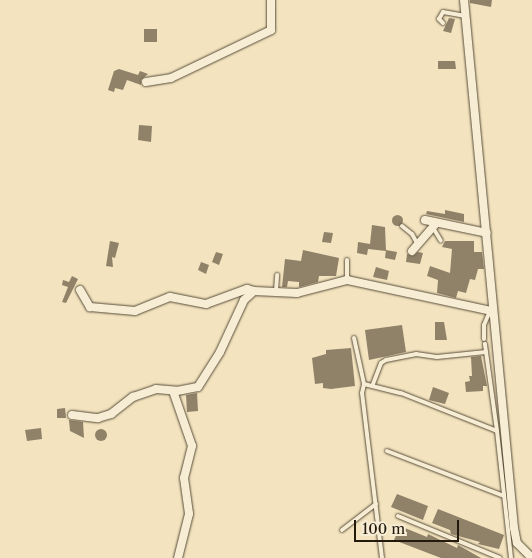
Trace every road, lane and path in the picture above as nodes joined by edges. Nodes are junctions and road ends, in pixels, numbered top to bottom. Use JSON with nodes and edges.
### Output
{"nodes":[{"id":1,"x":271,"y":0,"type":"edge"},
{"id":2,"x":464,"y":0,"type":"edge"},
{"id":3,"x":466,"y":16,"type":"junction"},
{"id":4,"x":443,"y":23,"type":"dead end"},
{"id":5,"x":146,"y":82,"type":"dead end"},
{"id":6,"x":425,"y":220,"type":"dead end"},
{"id":7,"x":434,"y":225,"type":"junction"},
{"id":8,"x":402,"y":226,"type":"dead end"},
{"id":9,"x":487,"y":233,"type":"junction"},
{"id":10,"x":441,"y":240,"type":"dead end"},
{"id":11,"x":416,"y":243,"type":"junction"},
{"id":12,"x":412,"y":251,"type":"dead end"},
{"id":13,"x":347,"y":260,"type":"dead end"},
{"id":14,"x":277,"y":275,"type":"dead end"},
{"id":15,"x":347,"y":280,"type":"junction"},
{"id":16,"x":80,"y":290,"type":"dead end"},
{"id":17,"x":254,"y":291,"type":"junction"},
{"id":18,"x":276,"y":291,"type":"junction"},
{"id":19,"x":491,"y":311,"type":"junction"},
{"id":20,"x":354,"y":338,"type":"dead end"},
{"id":21,"x":486,"y":352,"type":"junction"},
{"id":22,"x":364,"y":384,"type":"junction"},
{"id":23,"x":373,"y":384,"type":"junction"},
{"id":24,"x":173,"y":391,"type":"junction"},
{"id":25,"x":72,"y":415,"type":"dead end"},
{"id":26,"x":497,"y":431,"type":"junction"},
{"id":27,"x":387,"y":451,"type":"dead end"},
{"id":28,"x":504,"y":496,"type":"junction"},
{"id":29,"x":376,"y":504,"type":"junction"},
{"id":30,"x":398,"y":516,"type":"dead end"},
{"id":31,"x":342,"y":530,"type":"dead end"},
{"id":32,"x":178,"y":558,"type":"edge"},
{"id":33,"x":382,"y":558,"type":"edge"},
{"id":34,"x":500,"y":558,"type":"edge"},
{"id":35,"x":511,"y":558,"type":"edge"},
{"id":36,"x":532,"y":558,"type":"edge"}],
"edges":[{"from":1,"to":5,"type":"street"},
{"from":2,"to":3,"type":"street"},
{"from":3,"to":4,"type":"lane"},
{"from":3,"to":9,"type":"street"},
{"from":6,"to":7,"type":"street"},
{"from":7,"to":9,"type":"street"},
{"from":7,"to":10,"type":"lane"},
{"from":7,"to":11,"type":"street"},
{"from":8,"to":11,"type":"lane"},
{"from":9,"to":19,"type":"street"},
{"from":11,"to":12,"type":"street"},
{"from":13,"to":15,"type":"lane"},
{"from":14,"to":18,"type":"lane"},
{"from":15,"to":18,"type":"street"},
{"from":15,"to":19,"type":"street"},
{"from":16,"to":17,"type":"street"},
{"from":17,"to":18,"type":"street"},
{"from":17,"to":24,"type":"street"},
{"from":19,"to":21,"type":"lane"},
{"from":19,"to":36,"type":"street"},
{"from":20,"to":22,"type":"lane"},
{"from":21,"to":23,"type":"lane"},
{"from":21,"to":26,"type":"lane"},
{"from":22,"to":23,"type":"lane"},
{"from":22,"to":29,"type":"lane"},
{"from":23,"to":26,"type":"lane"},
{"from":24,"to":25,"type":"street"},
{"from":24,"to":32,"type":"street"},
{"from":26,"to":28,"type":"lane"},
{"from":27,"to":28,"type":"lane"},
{"from":28,"to":35,"type":"lane"},
{"from":29,"to":31,"type":"lane"},
{"from":29,"to":33,"type":"lane"},
{"from":30,"to":34,"type":"lane"}]}
